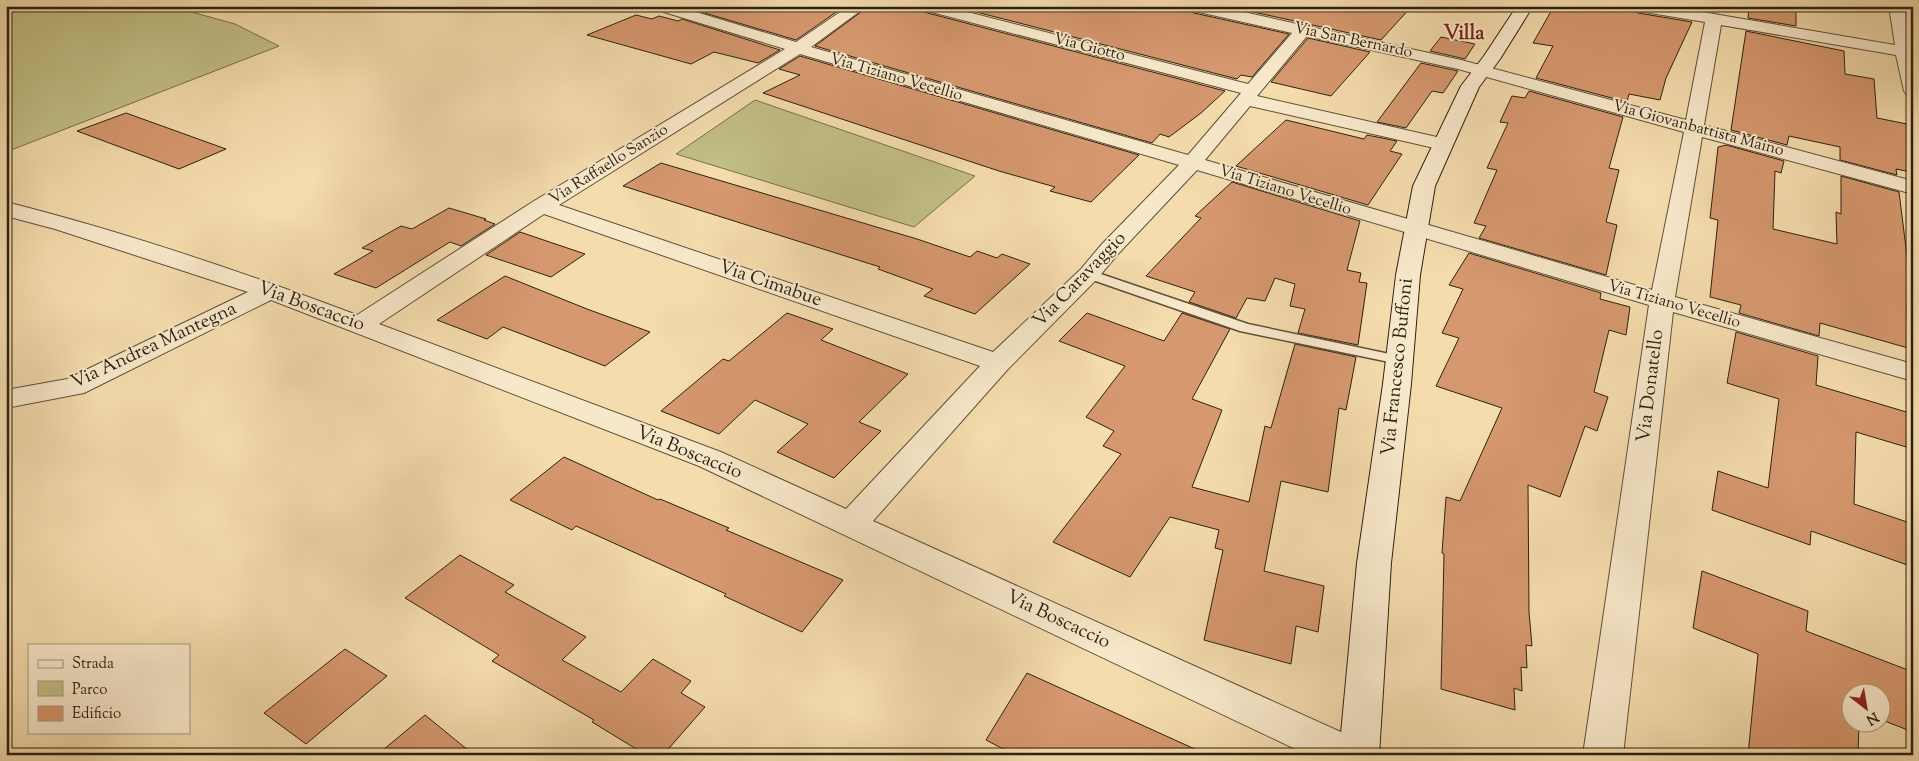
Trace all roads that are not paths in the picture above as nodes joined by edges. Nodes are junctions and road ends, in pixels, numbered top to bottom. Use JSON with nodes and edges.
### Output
{"nodes":[{"id":1,"x":659,"y":6,"type":"edge"},
{"id":2,"x":860,"y":6,"type":"edge"},
{"id":3,"x":925,"y":6,"type":"edge"},
{"id":4,"x":1194,"y":6,"type":"edge"},
{"id":5,"x":1525,"y":6,"type":"edge"},
{"id":6,"x":1638,"y":6,"type":"edge"},
{"id":7,"x":1897,"y":6,"type":"edge"},
{"id":8,"x":1714,"y":19,"type":"junction"},
{"id":9,"x":1303,"y":30,"type":"junction"},
{"id":10,"x":797,"y":49,"type":"junction"},
{"id":11,"x":1908,"y":52,"type":"edge"},
{"id":12,"x":1482,"y":70,"type":"junction"},
{"id":13,"x":1913,"y":91,"type":"edge"},
{"id":14,"x":1249,"y":95,"type":"junction"},
{"id":15,"x":1695,"y":128,"type":"junction"},
{"id":16,"x":1442,"y":144,"type":"junction"},
{"id":17,"x":1192,"y":163,"type":"junction"},
{"id":18,"x":1913,"y":188,"type":"edge"},
{"id":19,"x":542,"y":206,"type":"junction"},
{"id":20,"x":6,"y":209,"type":"edge"},
{"id":21,"x":1416,"y":230,"type":"junction"},
{"id":22,"x":1089,"y":274,"type":"junction"},
{"id":23,"x":270,"y":291,"type":"junction"},
{"id":24,"x":1662,"y":302,"type":"junction"},
{"id":25,"x":360,"y":325,"type":"junction"},
{"id":26,"x":1399,"y":360,"type":"junction"},
{"id":27,"x":998,"y":363,"type":"junction"},
{"id":28,"x":1913,"y":373,"type":"edge"},
{"id":29,"x":6,"y":399,"type":"edge"},
{"id":30,"x":851,"y":524,"type":"junction"},
{"id":31,"x":1349,"y":755,"type":"edge"},
{"id":32,"x":1359,"y":755,"type":"edge"},
{"id":33,"x":1604,"y":755,"type":"edge"}],
"edges":[{"from":1,"to":10,"type":"street","name":"Via Tiziano Vecellio"},
{"from":2,"to":10,"type":"street","name":"Via Raffaello Sanzio"},
{"from":3,"to":14,"type":"street","name":"Via Giotto"},
{"from":4,"to":9,"type":"street","name":"Via San Bernardo"},
{"from":5,"to":12,"type":"street","name":"Via Francesco Buffoni"},
{"from":6,"to":8,"type":"street"},
{"from":7,"to":11,"type":"street"},
{"from":8,"to":11,"type":"street"},
{"from":8,"to":15,"type":"street","name":"Via Donatello"},
{"from":9,"to":12,"type":"street","name":"Via San Bernardo"},
{"from":9,"to":14,"type":"street","name":"Via Caravaggio"},
{"from":10,"to":17,"type":"street","name":"Via Tiziano Vecellio"},
{"from":10,"to":19,"type":"street","name":"Via Raffaello Sanzio"},
{"from":11,"to":13,"type":"street"},
{"from":12,"to":15,"type":"street","name":"Via Giovanbattista Maino"},
{"from":12,"to":16,"type":"street","name":"Via Francesco Buffoni"},
{"from":14,"to":16,"type":"street","name":"Via Giotto"},
{"from":14,"to":17,"type":"street","name":"Via Caravaggio"},
{"from":15,"to":18,"type":"street","name":"Via Giovanbattista Maino"},
{"from":15,"to":24,"type":"street","name":"Via Donatello"},
{"from":16,"to":21,"type":"street","name":"Via Francesco Buffoni"},
{"from":17,"to":21,"type":"street","name":"Via Tiziano Vecellio"},
{"from":17,"to":22,"type":"street","name":"Via Caravaggio"},
{"from":19,"to":25,"type":"street","name":"Via Raffaello Sanzio"},
{"from":19,"to":27,"type":"street","name":"Via Cimabue"},
{"from":20,"to":23,"type":"street","name":"Via Boscaccio"},
{"from":21,"to":24,"type":"street","name":"Via Tiziano Vecellio"},
{"from":21,"to":26,"type":"street","name":"Via Francesco Buffoni"},
{"from":22,"to":26,"type":"lane"},
{"from":22,"to":27,"type":"street","name":"Via Caravaggio"},
{"from":23,"to":25,"type":"street","name":"Via Boscaccio"},
{"from":23,"to":29,"type":"street","name":"Via Andrea Mantegna"},
{"from":24,"to":28,"type":"street","name":"Via Tiziano Vecellio"},
{"from":24,"to":33,"type":"street","name":"Via Donatello"},
{"from":25,"to":30,"type":"street","name":"Via Boscaccio"},
{"from":26,"to":32,"type":"street","name":"Via Francesco Buffoni"},
{"from":27,"to":30,"type":"street","name":"Via Caravaggio"},
{"from":30,"to":31,"type":"street","name":"Via Boscaccio"}]}
